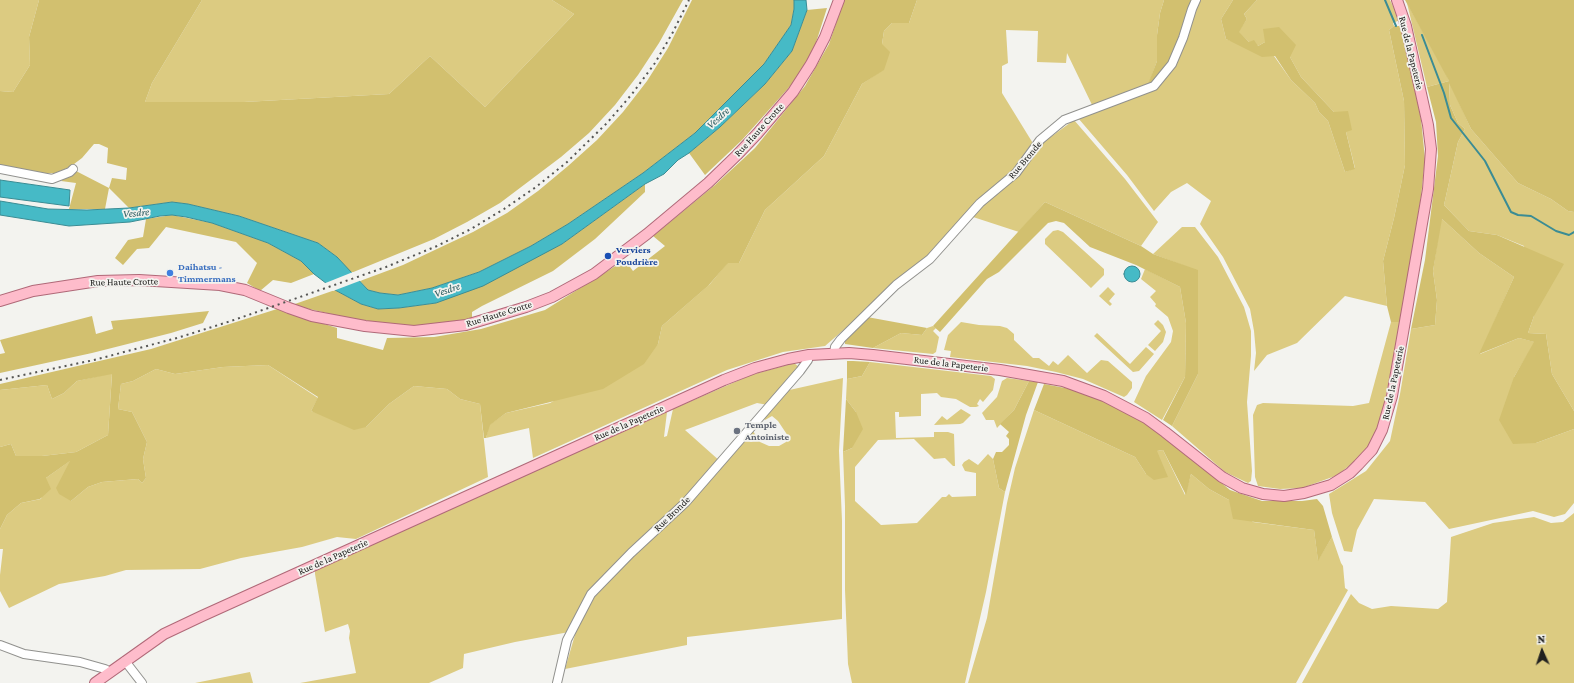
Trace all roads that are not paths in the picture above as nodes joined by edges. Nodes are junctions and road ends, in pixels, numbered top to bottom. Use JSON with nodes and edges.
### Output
{"nodes":[{"id":1,"x":839,"y":0,"type":"edge"},
{"id":2,"x":1196,"y":0,"type":"edge"},
{"id":3,"x":1397,"y":0,"type":"edge"},
{"id":4,"x":0,"y":169,"type":"edge"},
{"id":5,"x":73,"y":169,"type":"dead end"},
{"id":6,"x":0,"y":301,"type":"edge"},
{"id":7,"x":834,"y":353,"type":"junction"},
{"id":8,"x":809,"y":355,"type":"junction"},
{"id":9,"x":0,"y":645,"type":"edge"},
{"id":10,"x":126,"y":661,"type":"junction"},
{"id":11,"x":110,"y":672,"type":"junction"},
{"id":12,"x":95,"y":683,"type":"edge"},
{"id":13,"x":142,"y":683,"type":"edge"},
{"id":14,"x":557,"y":683,"type":"edge"}],
"edges":[{"from":1,"to":6,"type":"main road","name":"Rue Haute Crotte"},
{"from":2,"to":7,"type":"street","name":"Rue Bronde"},
{"from":3,"to":7,"type":"main road","name":"Rue de la Papeterie"},
{"from":4,"to":5,"type":"street"},
{"from":7,"to":8,"type":"main road","name":"Rue de la Papeterie"},
{"from":8,"to":10,"type":"main road","name":"Rue de la Papeterie"},
{"from":8,"to":14,"type":"street","name":"Rue Bronde"},
{"from":9,"to":11,"type":"street"},
{"from":10,"to":11,"type":"main road","name":"Rue de la Papeterie"},
{"from":10,"to":13,"type":"street"},
{"from":11,"to":12,"type":"main road","name":"Rue de la Papeterie"}]}
